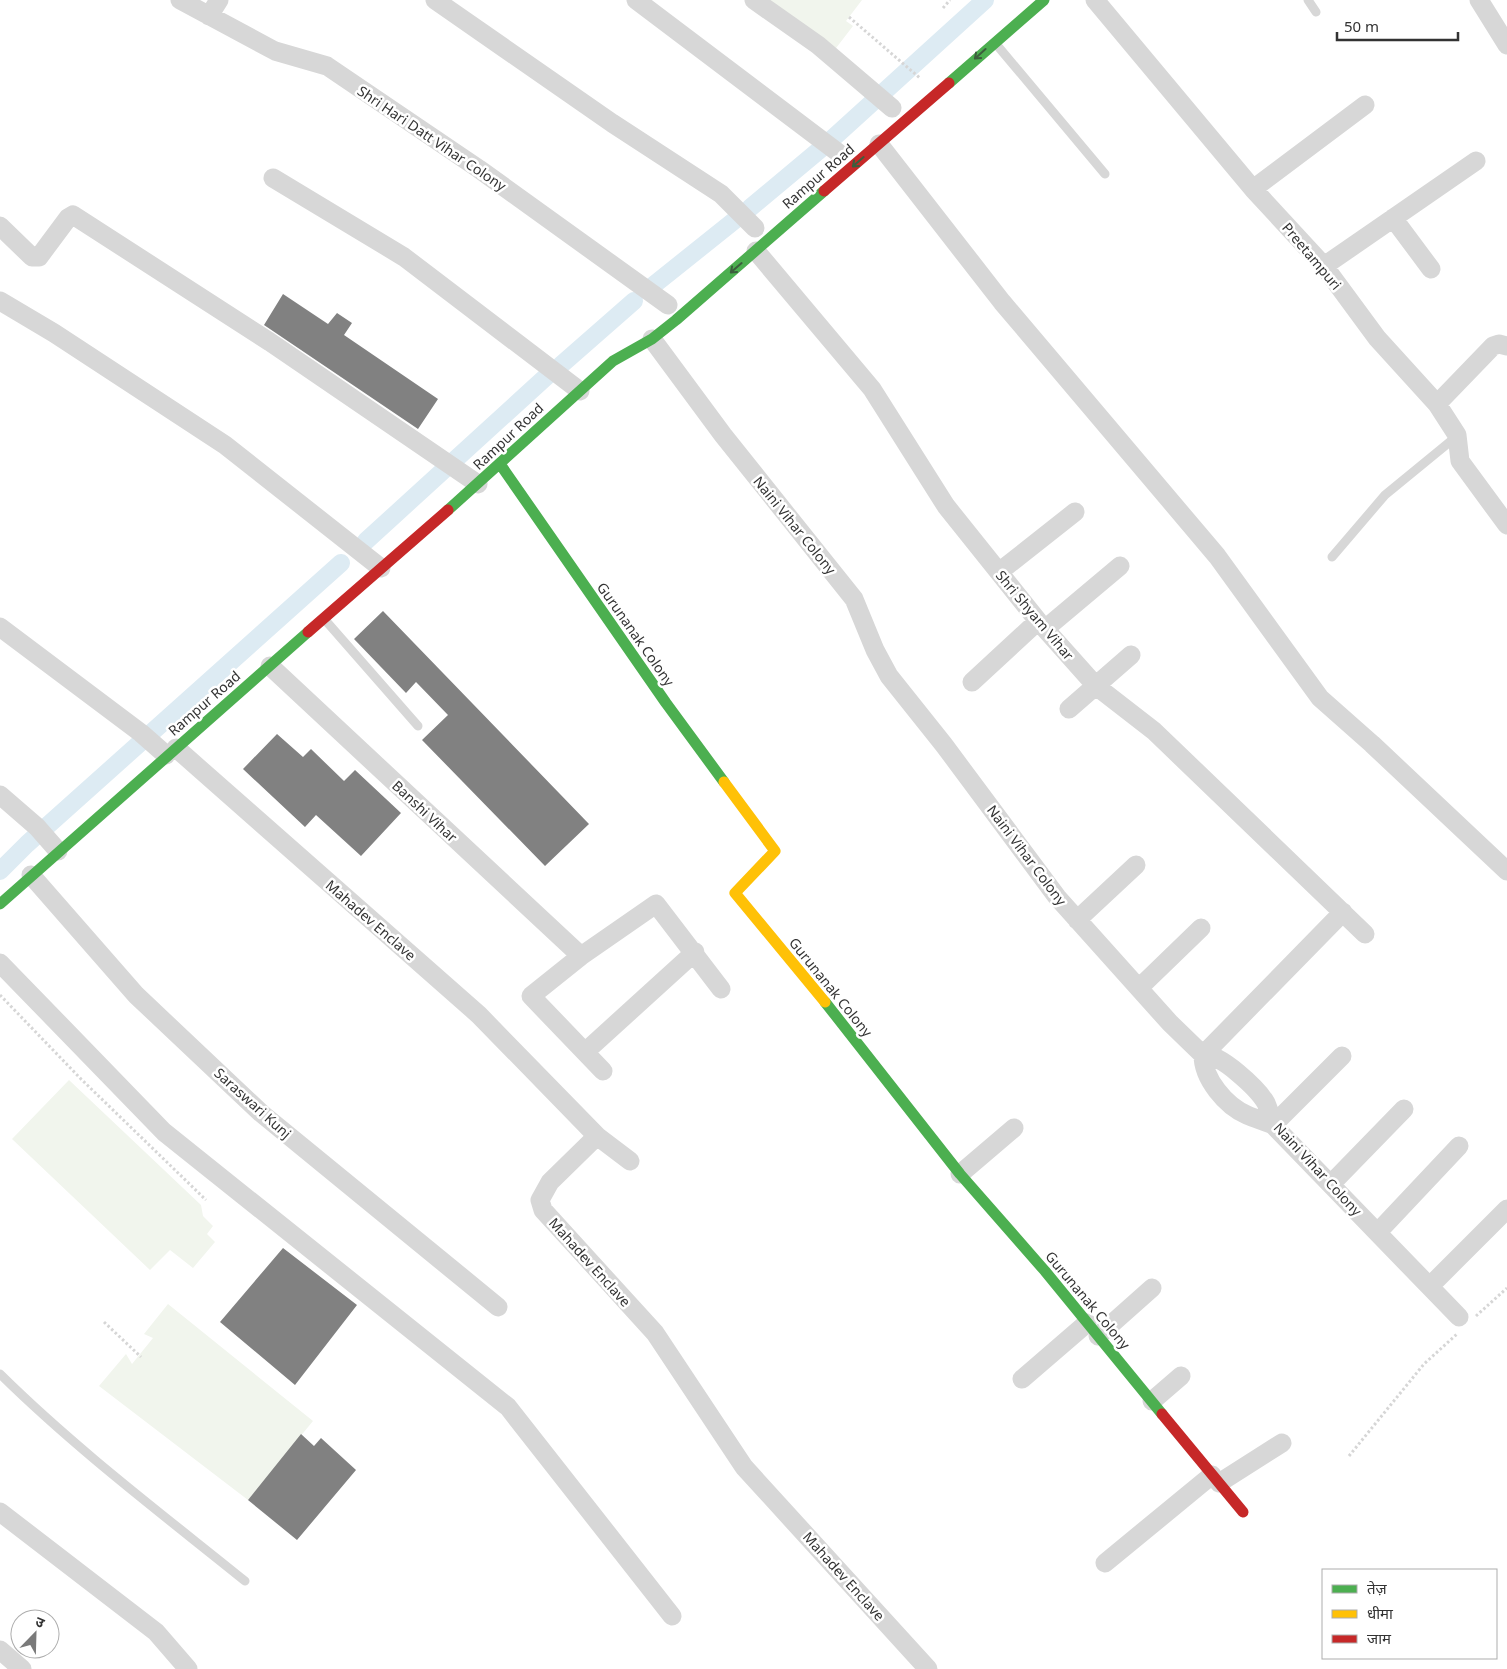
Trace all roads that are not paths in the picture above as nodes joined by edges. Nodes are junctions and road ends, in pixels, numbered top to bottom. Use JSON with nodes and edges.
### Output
{"nodes":[{"id":1,"x":180,"y":0,"type":"edge"},
{"id":2,"x":219,"y":0,"type":"edge"},
{"id":3,"x":434,"y":0,"type":"edge"},
{"id":4,"x":636,"y":0,"type":"edge"},
{"id":5,"x":754,"y":0,"type":"edge"},
{"id":6,"x":1044,"y":0,"type":"edge"},
{"id":7,"x":1095,"y":0,"type":"edge"},
{"id":8,"x":1308,"y":0,"type":"edge"},
{"id":9,"x":1479,"y":0,"type":"edge"},
{"id":10,"x":1316,"y":12,"type":"dead end"},
{"id":11,"x":209,"y":16,"type":"junction"},
{"id":12,"x":994,"y":42,"type":"junction"},
{"id":13,"x":1507,"y":45,"type":"edge"},
{"id":14,"x":888,"y":103,"type":"dead end"},
{"id":15,"x":1365,"y":105,"type":"dead end"},
{"id":16,"x":879,"y":144,"type":"junction"},
{"id":17,"x":840,"y":154,"type":"dead end"},
{"id":18,"x":1476,"y":161,"type":"dead end"},
{"id":19,"x":1105,"y":174,"type":"dead end"},
{"id":20,"x":273,"y":178,"type":"dead end"},
{"id":21,"x":1253,"y":189,"type":"junction"},
{"id":22,"x":1393,"y":218,"type":"junction"},
{"id":23,"x":0,"y":226,"type":"edge"},
{"id":24,"x":755,"y":234,"type":"junction"},
{"id":25,"x":1324,"y":266,"type":"junction"},
{"id":26,"x":1431,"y":269,"type":"dead end"},
{"id":27,"x":0,"y":301,"type":"edge"},
{"id":28,"x":668,"y":304,"type":"dead end"},
{"id":29,"x":644,"y":337,"type":"junction"},
{"id":30,"x":1507,"y":346,"type":"edge"},
{"id":31,"x":580,"y":391,"type":"junction"},
{"id":32,"x":1437,"y":404,"type":"junction"},
{"id":33,"x":1457,"y":435,"type":"junction"},
{"id":34,"x":500,"y":464,"type":"junction"},
{"id":35,"x":478,"y":484,"type":"junction"},
{"id":36,"x":1075,"y":512,"type":"dead end"},
{"id":37,"x":1507,"y":525,"type":"edge"},
{"id":38,"x":1332,"y":558,"type":"dead end"},
{"id":39,"x":1120,"y":566,"type":"dead end"},
{"id":40,"x":382,"y":568,"type":"junction"},
{"id":41,"x":999,"y":572,"type":"junction"},
{"id":42,"x":325,"y":619,"type":"junction"},
{"id":43,"x":1041,"y":625,"type":"junction"},
{"id":44,"x":0,"y":627,"type":"edge"},
{"id":45,"x":1131,"y":655,"type":"dead end"},
{"id":46,"x":270,"y":666,"type":"junction"},
{"id":47,"x":972,"y":682,"type":"dead end"},
{"id":48,"x":1096,"y":686,"type":"junction"},
{"id":49,"x":1070,"y":708,"type":"dead end"},
{"id":50,"x":418,"y":726,"type":"dead end"},
{"id":51,"x":160,"y":745,"type":"junction"},
{"id":52,"x":0,"y":795,"type":"edge"},
{"id":53,"x":58,"y":851,"type":"junction"},
{"id":54,"x":1136,"y":865,"type":"dead end"},
{"id":55,"x":1507,"y":871,"type":"edge"},
{"id":56,"x":31,"y":875,"type":"junction"},
{"id":57,"x":0,"y":904,"type":"edge"},
{"id":58,"x":1343,"y":912,"type":"junction"},
{"id":59,"x":1077,"y":920,"type":"junction"},
{"id":60,"x":1201,"y":928,"type":"dead end"},
{"id":61,"x":1365,"y":934,"type":"dead end"},
{"id":62,"x":695,"y":952,"type":"junction"},
{"id":63,"x":580,"y":956,"type":"junction"},
{"id":64,"x":0,"y":963,"type":"edge"},
{"id":65,"x":1139,"y":988,"type":"junction"},
{"id":66,"x":721,"y":989,"type":"dead end"},
{"id":67,"x":585,"y":1052,"type":"junction"},
{"id":68,"x":1203,"y":1054,"type":"junction"},
{"id":69,"x":1342,"y":1056,"type":"dead end"},
{"id":70,"x":603,"y":1071,"type":"dead end"},
{"id":71,"x":1404,"y":1108,"type":"dead end"},
{"id":72,"x":1273,"y":1125,"type":"junction"},
{"id":73,"x":1014,"y":1128,"type":"dead end"},
{"id":74,"x":597,"y":1136,"type":"junction"},
{"id":75,"x":1459,"y":1146,"type":"dead end"},
{"id":76,"x":630,"y":1161,"type":"dead end"},
{"id":77,"x":960,"y":1174,"type":"junction"},
{"id":78,"x":1331,"y":1184,"type":"junction"},
{"id":79,"x":1507,"y":1209,"type":"edge"},
{"id":80,"x":1378,"y":1232,"type":"junction"},
{"id":81,"x":1431,"y":1285,"type":"junction"},
{"id":82,"x":1152,"y":1288,"type":"dead end"},
{"id":83,"x":498,"y":1307,"type":"dead end"},
{"id":84,"x":1464,"y":1322,"type":"road end"},
{"id":85,"x":1092,"y":1329,"type":"junction"},
{"id":86,"x":0,"y":1374,"type":"edge"},
{"id":87,"x":1181,"y":1376,"type":"dead end"},
{"id":88,"x":1022,"y":1379,"type":"dead end"},
{"id":89,"x":1152,"y":1401,"type":"junction"},
{"id":90,"x":1282,"y":1443,"type":"dead end"},
{"id":91,"x":1216,"y":1479,"type":"junction"},
{"id":92,"x":0,"y":1512,"type":"edge"},
{"id":93,"x":1243,"y":1512,"type":"dead end"},
{"id":94,"x":1105,"y":1564,"type":"dead end"},
{"id":95,"x":246,"y":1581,"type":"dead end"},
{"id":96,"x":672,"y":1616,"type":"dead end"},
{"id":97,"x":0,"y":1650,"type":"edge"},
{"id":98,"x":22,"y":1669,"type":"edge"},
{"id":99,"x":188,"y":1669,"type":"edge"},
{"id":100,"x":928,"y":1669,"type":"edge"}],
"edges":[{"from":1,"to":11,"type":"street","name":"Shri Hari Datt Vihar Colony"},
{"from":2,"to":11,"type":"street"},
{"from":3,"to":24,"type":"street","name":"Shri Shyam Vihar"},
{"from":4,"to":17,"type":"street"},
{"from":5,"to":14,"type":"street"},
{"from":6,"to":12,"type":"main road","name":"Rampur Road"},
{"from":7,"to":21,"type":"street","name":"Preetampuri"},
{"from":8,"to":10,"type":"lane"},
{"from":9,"to":13,"type":"street"},
{"from":11,"to":28,"type":"street","name":"Shri Hari Datt Vihar Colony"},
{"from":12,"to":16,"type":"main road","name":"Rampur Road","one_way":true},
{"from":12,"to":19,"type":"lane"},
{"from":15,"to":21,"type":"street"},
{"from":16,"to":24,"type":"main road","name":"Rampur Road","one_way":true},
{"from":16,"to":55,"type":"street"},
{"from":18,"to":22,"type":"street"},
{"from":20,"to":31,"type":"street"},
{"from":21,"to":25,"type":"street","name":"Preetampuri"},
{"from":22,"to":25,"type":"street"},
{"from":22,"to":26,"type":"street"},
{"from":23,"to":35,"type":"street"},
{"from":24,"to":29,"type":"main road","name":"Rampur Road","one_way":true},
{"from":24,"to":41,"type":"street","name":"Shri Shyam Vihar"},
{"from":25,"to":32,"type":"street","name":"Preetampuri"},
{"from":27,"to":40,"type":"street"},
{"from":29,"to":31,"type":"main road","name":"Rampur Road"},
{"from":29,"to":59,"type":"street","name":"Naini Vihar Colony"},
{"from":30,"to":32,"type":"street"},
{"from":31,"to":34,"type":"main road","name":"Rampur Road"},
{"from":32,"to":33,"type":"street","name":"Preetampuri"},
{"from":33,"to":37,"type":"street","name":"Preetampuri"},
{"from":33,"to":38,"type":"lane"},
{"from":34,"to":35,"type":"main road","name":"Rampur Road"},
{"from":34,"to":77,"type":"main road","name":"Gurunanak Colony"},
{"from":35,"to":40,"type":"main road","name":"Rampur Road"},
{"from":36,"to":41,"type":"street"},
{"from":39,"to":43,"type":"street"},
{"from":40,"to":42,"type":"main road","name":"Rampur Road"},
{"from":41,"to":43,"type":"street","name":"Shri Shyam Vihar"},
{"from":42,"to":46,"type":"main road","name":"Rampur Road"},
{"from":42,"to":50,"type":"lane"},
{"from":43,"to":47,"type":"street"},
{"from":43,"to":48,"type":"street","name":"Shri Shyam Vihar"},
{"from":44,"to":51,"type":"street","name":"Mahadev Enclave"},
{"from":45,"to":48,"type":"street"},
{"from":46,"to":51,"type":"main road","name":"Rampur Road"},
{"from":46,"to":63,"type":"street","name":"Banshi Vihar"},
{"from":48,"to":49,"type":"street"},
{"from":48,"to":58,"type":"street","name":"Shri Shyam Vihar"},
{"from":51,"to":53,"type":"main road","name":"Rampur Road"},
{"from":51,"to":74,"type":"street","name":"Mahadev Enclave"},
{"from":52,"to":53,"type":"street"},
{"from":53,"to":56,"type":"main road","name":"Rampur Road"},
{"from":54,"to":59,"type":"street"},
{"from":56,"to":57,"type":"main road","name":"Rampur Road"},
{"from":56,"to":83,"type":"street","name":"Saraswari Kunj"},
{"from":58,"to":61,"type":"street","name":"Shri Shyam Vihar"},
{"from":58,"to":68,"type":"street"},
{"from":59,"to":65,"type":"street","name":"Naini Vihar Colony"},
{"from":60,"to":65,"type":"street"},
{"from":62,"to":63,"type":"street"},
{"from":62,"to":66,"type":"street"},
{"from":62,"to":67,"type":"street"},
{"from":63,"to":67,"type":"street"},
{"from":64,"to":96,"type":"street"},
{"from":65,"to":68,"type":"street","name":"Naini Vihar Colony"},
{"from":67,"to":70,"type":"street"},
{"from":68,"to":72,"type":"street","name":"Naini Vihar Colony"},
{"from":68,"to":72,"type":"street"},
{"from":69,"to":72,"type":"street"},
{"from":71,"to":78,"type":"street"},
{"from":72,"to":78,"type":"street","name":"Naini Vihar Colony"},
{"from":73,"to":77,"type":"street"},
{"from":74,"to":76,"type":"street"},
{"from":74,"to":100,"type":"street","name":"Mahadev Enclave"},
{"from":75,"to":80,"type":"street"},
{"from":77,"to":85,"type":"main road","name":"Gurunanak Colony"},
{"from":78,"to":80,"type":"street","name":"Naini Vihar Colony"},
{"from":79,"to":81,"type":"street"},
{"from":80,"to":81,"type":"street","name":"Naini Vihar Colony"},
{"from":81,"to":84,"type":"street","name":"Naini Vihar Colony"},
{"from":82,"to":85,"type":"street"},
{"from":85,"to":88,"type":"street"},
{"from":85,"to":89,"type":"main road","name":"Gurunanak Colony"},
{"from":86,"to":95,"type":"lane"},
{"from":87,"to":89,"type":"street"},
{"from":89,"to":91,"type":"main road","name":"Gurunanak Colony"},
{"from":90,"to":91,"type":"street"},
{"from":91,"to":93,"type":"main road","name":"Gurunanak Colony"},
{"from":91,"to":94,"type":"street"},
{"from":92,"to":99,"type":"street"},
{"from":97,"to":98,"type":"street"}]}
